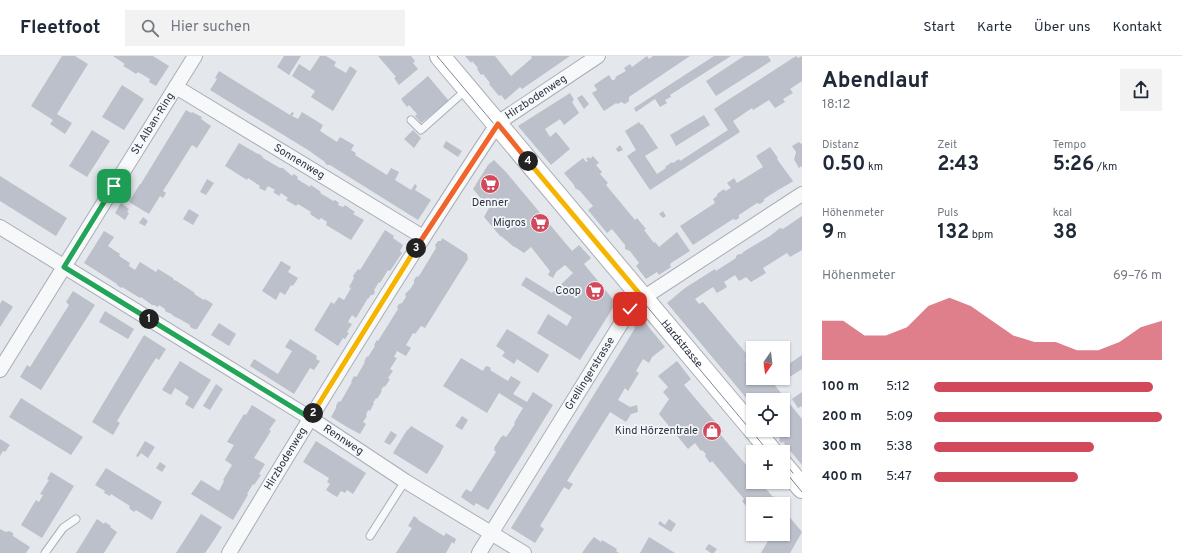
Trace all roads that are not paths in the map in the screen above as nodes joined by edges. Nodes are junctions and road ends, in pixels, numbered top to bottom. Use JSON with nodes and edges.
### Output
{"nodes":[{"id":1,"x":440,"y":56,"type":"edge"},
{"id":2,"x":598,"y":56,"type":"edge"},
{"id":3,"x":190,"y":58,"type":"edge"},
{"id":4,"x":176,"y":87,"type":"junction"},
{"id":5,"x":468,"y":89,"type":"junction"},
{"id":6,"x":411,"y":120,"type":"dead end"},
{"id":7,"x":498,"y":124,"type":"junction"},
{"id":8,"x":802,"y":194,"type":"edge"},
{"id":9,"x":0,"y":227,"type":"edge"},
{"id":10,"x":423,"y":237,"type":"junction"},
{"id":11,"x":64,"y":267,"type":"junction"},
{"id":12,"x":643,"y":298,"type":"junction"},
{"id":13,"x":0,"y":370,"type":"edge"},
{"id":14,"x":310,"y":418,"type":"junction"},
{"id":15,"x":746,"y":422,"type":"edge"},
{"id":16,"x":759,"y":437,"type":"edge"},
{"id":17,"x":766,"y":445,"type":"edge"},
{"id":18,"x":790,"y":473,"type":"edge"},
{"id":19,"x":405,"y":481,"type":"junction"},
{"id":20,"x":802,"y":488,"type":"edge"},
{"id":21,"x":76,"y":520,"type":"dead end"},
{"id":22,"x":491,"y":533,"type":"junction"},
{"id":23,"x":370,"y":536,"type":"dead end"},
{"id":24,"x":45,"y":553,"type":"edge"},
{"id":25,"x":229,"y":553,"type":"edge"},
{"id":26,"x":479,"y":553,"type":"edge"},
{"id":27,"x":524,"y":553,"type":"edge"}],
"edges":[{"from":1,"to":5,"type":"street","name":"Hardstrasse"},
{"from":2,"to":7,"type":"street","name":"Hirzbodenweg"},
{"from":3,"to":4,"type":"street","name":"St. Alban-Ring"},
{"from":4,"to":10,"type":"street","name":"Sonnenweg"},
{"from":4,"to":11,"type":"street","name":"St. Alban-Ring"},
{"from":5,"to":6,"type":"lane"},
{"from":5,"to":7,"type":"street","name":"Hardstrasse"},
{"from":7,"to":10,"type":"street","name":"Hirzbodenweg"},
{"from":7,"to":12,"type":"street","name":"Hardstrasse"},
{"from":8,"to":12,"type":"street","name":"Grellingerstrasse"},
{"from":9,"to":11,"type":"street","name":"Rennweg"},
{"from":10,"to":14,"type":"street","name":"Hirzbodenweg"},
{"from":11,"to":13,"type":"street","name":"St. Alban-Ring"},
{"from":11,"to":14,"type":"street","name":"Rennweg"},
{"from":12,"to":15,"type":"street","name":"Hardstrasse"},
{"from":12,"to":22,"type":"street","name":"Grellingerstrasse"},
{"from":14,"to":19,"type":"street","name":"Rennweg"},
{"from":14,"to":25,"type":"street","name":"Hirzbodenweg"},
{"from":16,"to":17,"type":"street","name":"Hardstrasse"},
{"from":18,"to":20,"type":"street"},
{"from":19,"to":22,"type":"street","name":"Rennweg"},
{"from":19,"to":23,"type":"lane"},
{"from":21,"to":24,"type":"lane"},
{"from":22,"to":26,"type":"street","name":"Grellingerstrasse"},
{"from":22,"to":27,"type":"street","name":"Rennweg"}]}
